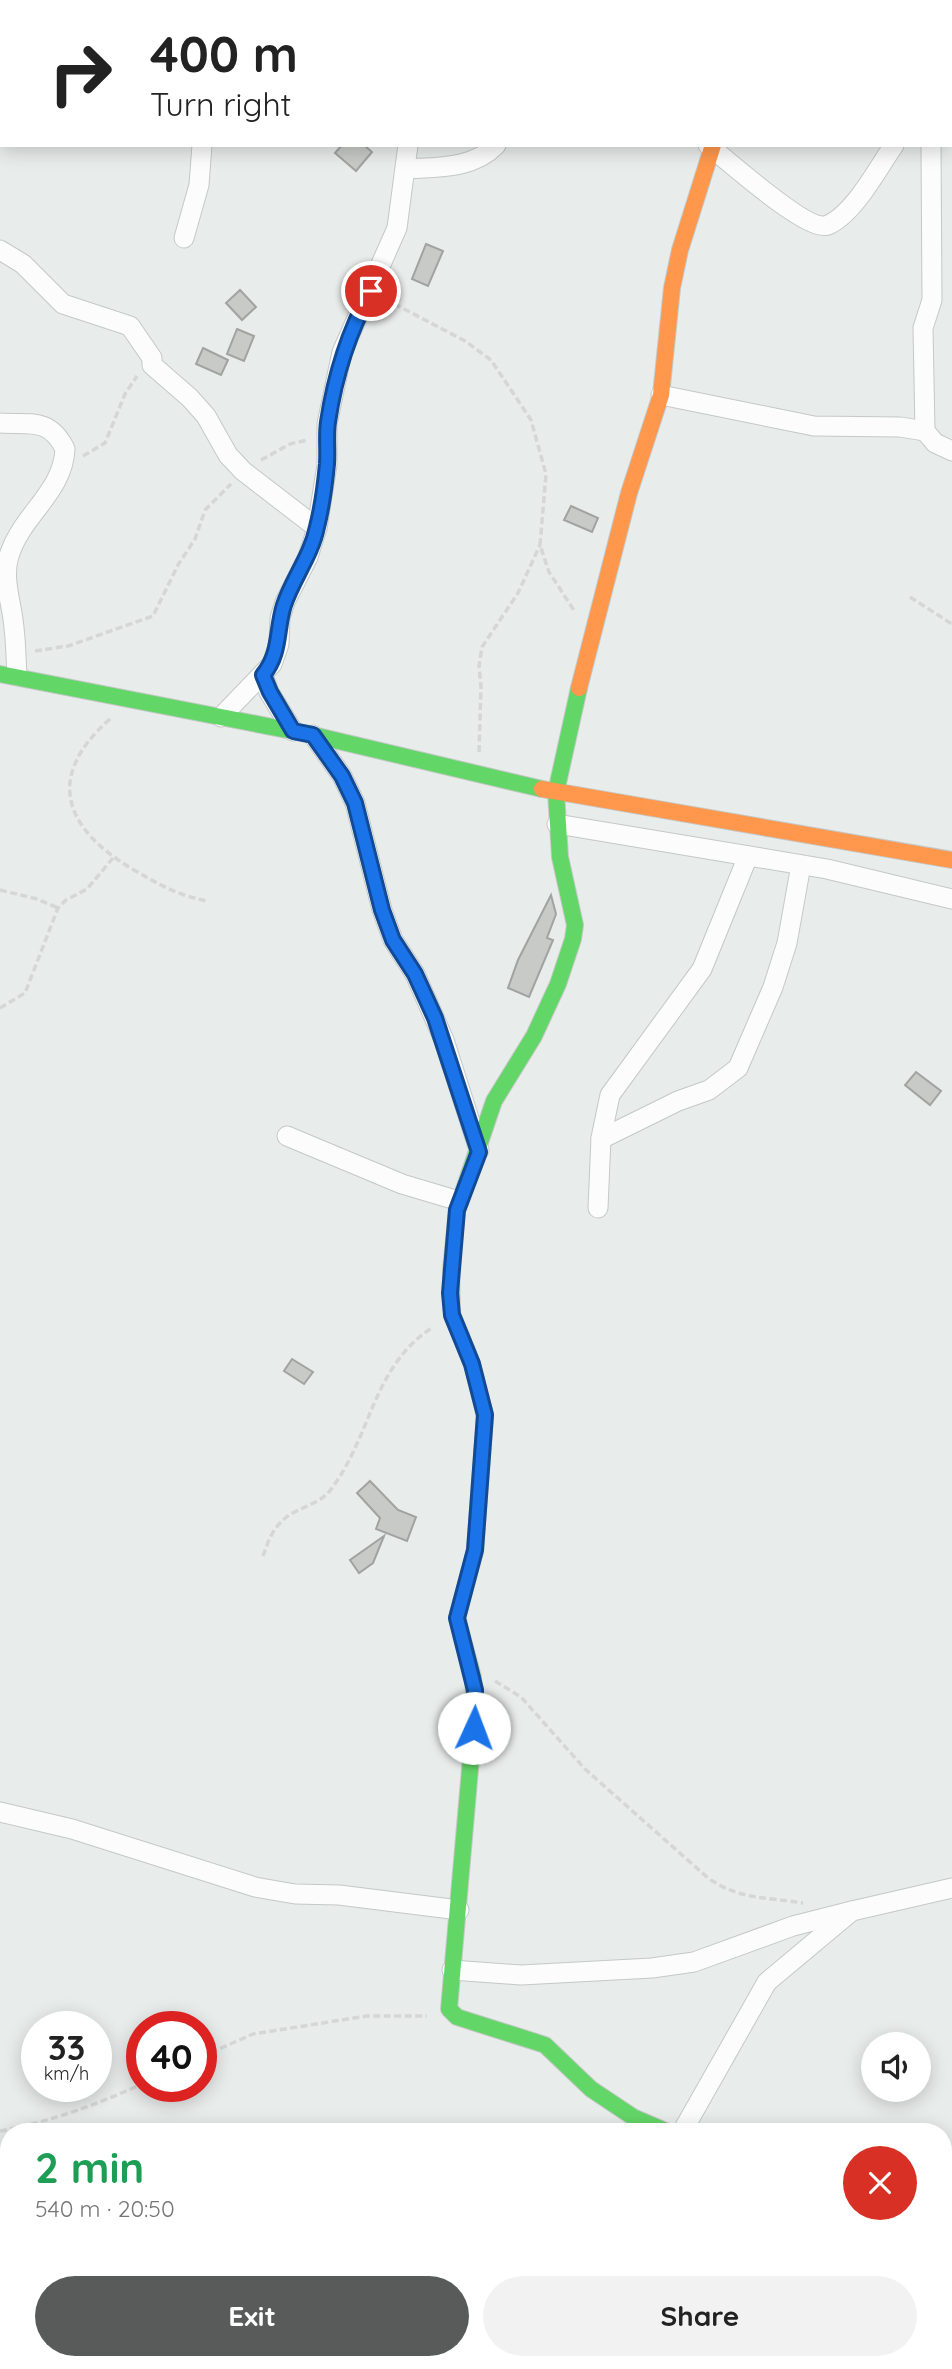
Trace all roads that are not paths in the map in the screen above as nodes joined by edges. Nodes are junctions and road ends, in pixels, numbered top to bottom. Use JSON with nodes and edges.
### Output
{"nodes":[{"id":1,"x":202,"y":147,"type":"edge"},
{"id":2,"x":408,"y":147,"type":"edge"},
{"id":3,"x":494,"y":147,"type":"edge"},
{"id":4,"x":711,"y":147,"type":"edge"},
{"id":5,"x":893,"y":147,"type":"edge"},
{"id":6,"x":931,"y":147,"type":"edge"},
{"id":7,"x":407,"y":169,"type":"junction"},
{"id":8,"x":184,"y":238,"type":"dead end"},
{"id":9,"x":0,"y":250,"type":"edge"},
{"id":10,"x":661,"y":395,"type":"junction"},
{"id":11,"x":0,"y":423,"type":"edge"},
{"id":12,"x":925,"y":431,"type":"junction"},
{"id":13,"x":952,"y":451,"type":"edge"},
{"id":14,"x":317,"y":528,"type":"junction"},
{"id":15,"x":8,"y":675,"type":"edge"},
{"id":16,"x":263,"y":675,"type":"junction"},
{"id":17,"x":221,"y":717,"type":"junction"},
{"id":18,"x":293,"y":731,"type":"junction"},
{"id":19,"x":313,"y":735,"type":"junction"},
{"id":20,"x":556,"y":792,"type":"junction"},
{"id":21,"x":557,"y":824,"type":"junction"},
{"id":22,"x":748,"y":856,"type":"junction"},
{"id":23,"x":952,"y":860,"type":"edge"},
{"id":24,"x":801,"y":865,"type":"junction"},
{"id":25,"x":952,"y":899,"type":"edge"},
{"id":26,"x":287,"y":1136,"type":"dead end"},
{"id":27,"x":601,"y":1139,"type":"junction"},
{"id":28,"x":479,"y":1152,"type":"junction"},
{"id":29,"x":459,"y":1201,"type":"junction"},
{"id":30,"x":597,"y":1208,"type":"dead end"},
{"id":31,"x":0,"y":1812,"type":"edge"},
{"id":32,"x":952,"y":1888,"type":"edge"},
{"id":33,"x":459,"y":1910,"type":"junction"},
{"id":34,"x":852,"y":1911,"type":"junction"},
{"id":35,"x":451,"y":1974,"type":"junction"},
{"id":36,"x":647,"y":2123,"type":"edge"},
{"id":37,"x":687,"y":2123,"type":"edge"}],
"edges":[{"from":1,"to":8,"type":"street"},
{"from":2,"to":7,"type":"street"},
{"from":3,"to":7,"type":"street"},
{"from":4,"to":5,"type":"street"},
{"from":4,"to":10,"type":"street"},
{"from":6,"to":12,"type":"street"},
{"from":7,"to":14,"type":"street"},
{"from":9,"to":14,"type":"street"},
{"from":10,"to":12,"type":"street"},
{"from":10,"to":20,"type":"street"},
{"from":11,"to":15,"type":"street"},
{"from":12,"to":13,"type":"street"},
{"from":14,"to":16,"type":"street"},
{"from":15,"to":17,"type":"street"},
{"from":16,"to":17,"type":"street"},
{"from":16,"to":18,"type":"street"},
{"from":17,"to":18,"type":"street"},
{"from":18,"to":19,"type":"street"},
{"from":19,"to":20,"type":"street"},
{"from":19,"to":28,"type":"street"},
{"from":20,"to":21,"type":"street"},
{"from":20,"to":23,"type":"street"},
{"from":21,"to":22,"type":"street"},
{"from":21,"to":28,"type":"street"},
{"from":22,"to":24,"type":"street"},
{"from":22,"to":27,"type":"street"},
{"from":24,"to":25,"type":"street"},
{"from":24,"to":27,"type":"street"},
{"from":26,"to":29,"type":"street"},
{"from":27,"to":30,"type":"street"},
{"from":28,"to":29,"type":"street"},
{"from":29,"to":33,"type":"street"},
{"from":31,"to":33,"type":"street"},
{"from":32,"to":34,"type":"street"},
{"from":33,"to":35,"type":"street"},
{"from":34,"to":35,"type":"street"},
{"from":34,"to":37,"type":"street"},
{"from":35,"to":36,"type":"street"}]}
